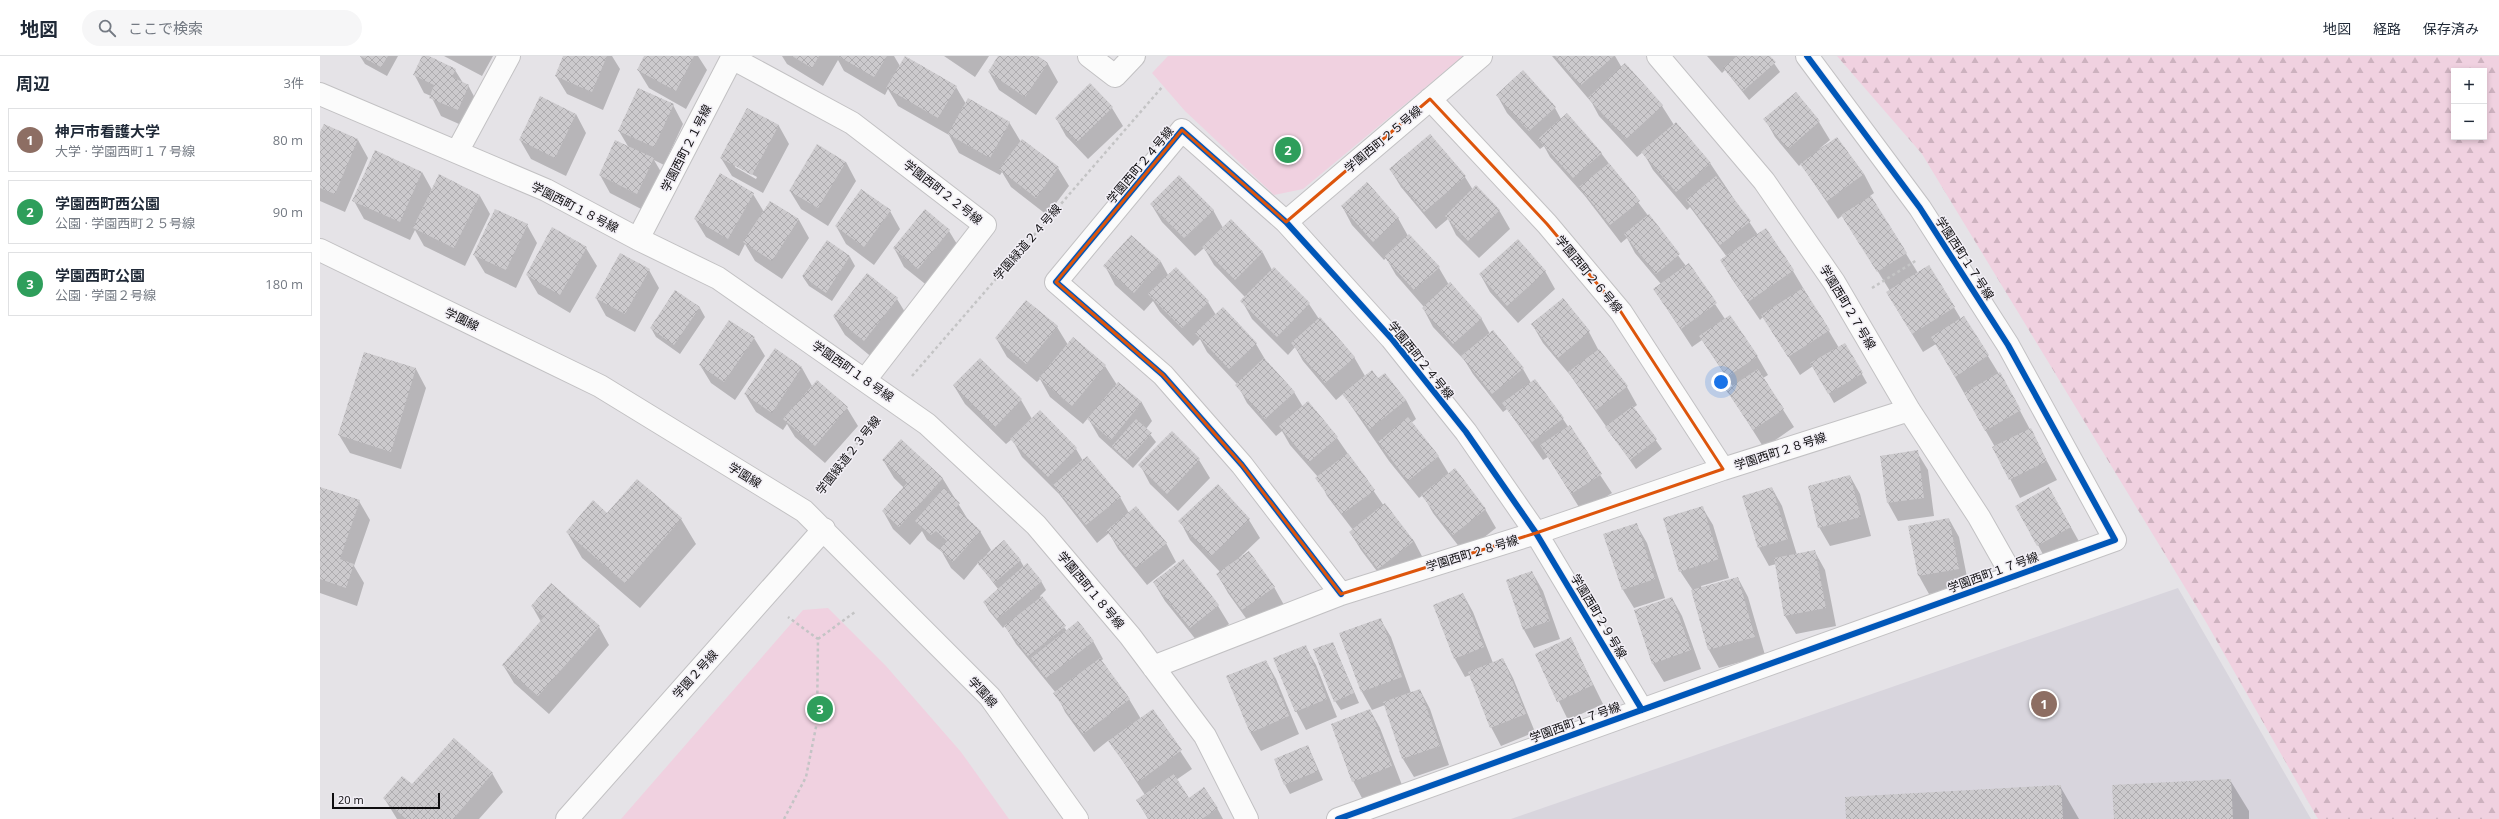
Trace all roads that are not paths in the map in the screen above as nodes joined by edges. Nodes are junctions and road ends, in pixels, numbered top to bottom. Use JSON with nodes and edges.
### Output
{"nodes":[{"id":1,"x":509,"y":56,"type":"edge"},
{"id":2,"x":1089,"y":56,"type":"edge"},
{"id":3,"x":1134,"y":56,"type":"edge"},
{"id":4,"x":1481,"y":56,"type":"edge"},
{"id":5,"x":1658,"y":56,"type":"edge"},
{"id":6,"x":1807,"y":56,"type":"edge"},
{"id":7,"x":733,"y":57,"type":"edge"},
{"id":8,"x":320,"y":94,"type":"edge"},
{"id":9,"x":1430,"y":99,"type":"junction"},
{"id":10,"x":457,"y":152,"type":"junction"},
{"id":11,"x":1286,"y":222,"type":"junction"},
{"id":12,"x":638,"y":239,"type":"junction"},
{"id":13,"x":320,"y":250,"type":"edge"},
{"id":14,"x":865,"y":380,"type":"junction"},
{"id":15,"x":1909,"y":410,"type":"junction"},
{"id":16,"x":1724,"y":468,"type":"junction"},
{"id":17,"x":824,"y":529,"type":"junction"},
{"id":18,"x":1536,"y":533,"type":"junction"},
{"id":19,"x":2013,"y":577,"type":"junction"},
{"id":20,"x":1341,"y":594,"type":"junction"},
{"id":21,"x":1153,"y":667,"type":"junction"},
{"id":22,"x":1642,"y":710,"type":"junction"},
{"id":23,"x":566,"y":819,"type":"edge"},
{"id":24,"x":1077,"y":819,"type":"edge"},
{"id":25,"x":1248,"y":819,"type":"edge"},
{"id":26,"x":1338,"y":819,"type":"edge"}],
"edges":[{"from":1,"to":10,"type":"street"},
{"from":2,"to":3,"type":"street"},
{"from":4,"to":9,"type":"street","name":"学園西町２５号線"},
{"from":5,"to":15,"type":"street","name":"学園西町２７号線"},
{"from":6,"to":19,"type":"street","name":"学園西町１７号線"},
{"from":7,"to":12,"type":"street","name":"学園西町２１号線"},
{"from":7,"to":14,"type":"street","name":"学園西町２２号線"},
{"from":8,"to":10,"type":"street","name":"学園西町１８号線"},
{"from":9,"to":11,"type":"street","name":"学園西町２５号線"},
{"from":9,"to":16,"type":"street","name":"学園西町２６号線"},
{"from":10,"to":12,"type":"street","name":"学園西町１８号線"},
{"from":11,"to":18,"type":"street","name":"学園西町２４号線"},
{"from":11,"to":20,"type":"street","name":"学園西町２４号線"},
{"from":12,"to":14,"type":"street","name":"学園西町１８号線"},
{"from":13,"to":17,"type":"street","name":"学園線"},
{"from":14,"to":21,"type":"street","name":"学園西町１８号線"},
{"from":15,"to":16,"type":"street","name":"学園西町２８号線"},
{"from":15,"to":19,"type":"street","name":"学園西町２７号線"},
{"from":16,"to":18,"type":"street","name":"学園西町２８号線"},
{"from":17,"to":23,"type":"street","name":"学園２号線"},
{"from":17,"to":24,"type":"street","name":"学園線"},
{"from":18,"to":20,"type":"street","name":"学園西町２８号線"},
{"from":18,"to":22,"type":"street","name":"学園西町２９号線"},
{"from":19,"to":22,"type":"street","name":"学園西町１７号線"},
{"from":20,"to":21,"type":"street","name":"学園西町２８号線"},
{"from":21,"to":25,"type":"street","name":"学園西町１８号線"},
{"from":22,"to":26,"type":"street","name":"学園西町１７号線"}]}
